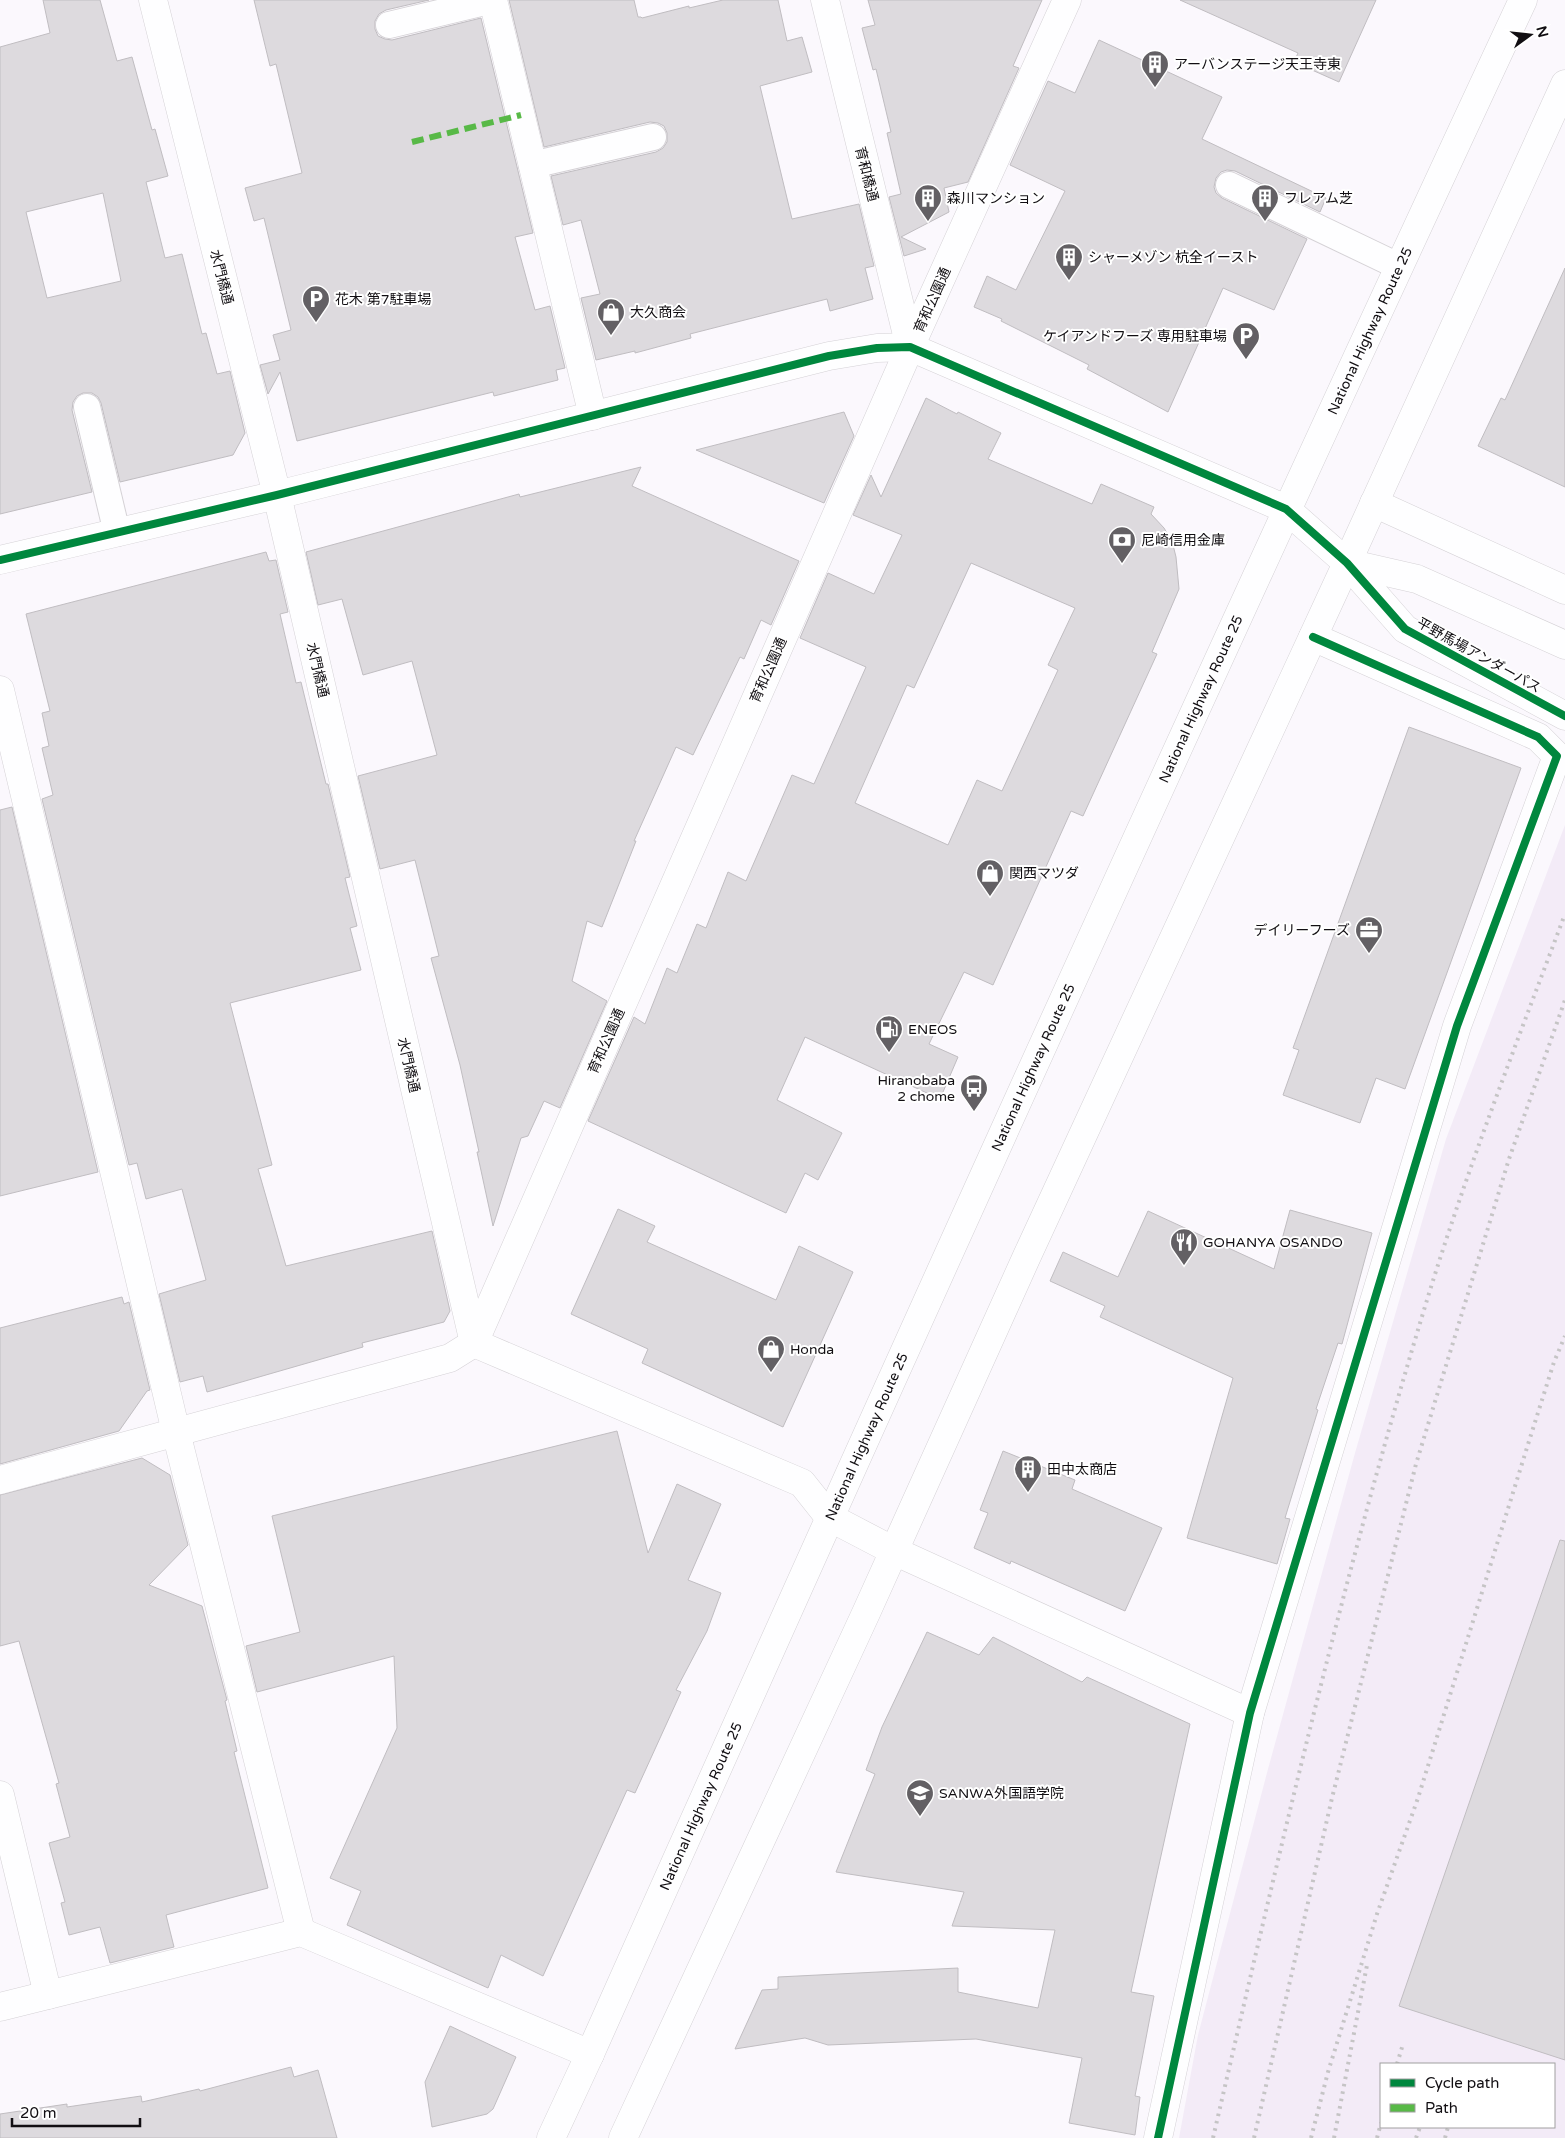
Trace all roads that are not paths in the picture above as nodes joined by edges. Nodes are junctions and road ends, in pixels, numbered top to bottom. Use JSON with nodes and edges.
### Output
{"nodes":[{"id":1,"x":153,"y":0,"type":"edge"},
{"id":2,"x":493,"y":0,"type":"edge"},
{"id":3,"x":825,"y":0,"type":"edge"},
{"id":4,"x":1067,"y":0,"type":"edge"},
{"id":5,"x":1523,"y":0,"type":"edge"},
{"id":6,"x":389,"y":25,"type":"dead end"},
{"id":7,"x":1565,"y":84,"type":"edge"},
{"id":8,"x":654,"y":138,"type":"dead end"},
{"id":9,"x":532,"y":165,"type":"junction"},
{"id":10,"x":1229,"y":185,"type":"dead end"},
{"id":11,"x":1398,"y":266,"type":"junction"},
{"id":12,"x":910,"y":347,"type":"junction"},
{"id":13,"x":87,"y":407,"type":"dead end"},
{"id":14,"x":593,"y":416,"type":"junction"},
{"id":15,"x":277,"y":495,"type":"junction"},
{"id":16,"x":1374,"y":503,"type":"junction"},
{"id":17,"x":1286,"y":509,"type":"junction"},
{"id":18,"x":117,"y":533,"type":"junction"},
{"id":19,"x":0,"y":560,"type":"edge"},
{"id":20,"x":1347,"y":563,"type":"junction"},
{"id":21,"x":1565,"y":590,"type":"edge"},
{"id":22,"x":1313,"y":636,"type":"junction"},
{"id":23,"x":1565,"y":645,"type":"edge"},
{"id":24,"x":0,"y":690,"type":"edge"},
{"id":25,"x":1565,"y":716,"type":"edge"},
{"id":26,"x":474,"y":1342,"type":"junction"},
{"id":27,"x":176,"y":1432,"type":"junction"},
{"id":28,"x":0,"y":1480,"type":"edge"},
{"id":29,"x":829,"y":1517,"type":"junction"},
{"id":30,"x":894,"y":1551,"type":"junction"},
{"id":31,"x":1250,"y":1713,"type":"junction"},
{"id":32,"x":0,"y":1795,"type":"edge"},
{"id":33,"x":301,"y":1932,"type":"junction"},
{"id":34,"x":48,"y":1996,"type":"junction"},
{"id":35,"x":0,"y":2008,"type":"edge"},
{"id":36,"x":590,"y":2054,"type":"junction"},
{"id":37,"x":551,"y":2138,"type":"edge"},
{"id":38,"x":623,"y":2138,"type":"edge"},
{"id":39,"x":1158,"y":2138,"type":"edge"}],
"edges":[{"from":1,"to":15,"type":"main road","name":"水門橋通"},
{"from":2,"to":6,"type":"lane"},
{"from":2,"to":9,"type":"main road"},
{"from":3,"to":12,"type":"main road","name":"育和橋通"},
{"from":4,"to":12,"type":"main road","name":"育和公園通"},
{"from":5,"to":11,"type":"main road","name":"National Highway Route 25"},
{"from":7,"to":16,"type":"main road"},
{"from":8,"to":9,"type":"lane"},
{"from":9,"to":14,"type":"main road"},
{"from":10,"to":11,"type":"lane"},
{"from":11,"to":17,"type":"main road","name":"National Highway Route 25"},
{"from":12,"to":14,"type":"main road"},
{"from":12,"to":17,"type":"main road","name":"平野馬場アンダーパス"},
{"from":12,"to":26,"type":"main road","name":"育和公園通"},
{"from":13,"to":18,"type":"lane"},
{"from":14,"to":15,"type":"main road"},
{"from":15,"to":18,"type":"main road"},
{"from":15,"to":26,"type":"main road","name":"水門橋通"},
{"from":16,"to":20,"type":"main road"},
{"from":16,"to":21,"type":"main road"},
{"from":17,"to":20,"type":"main road","name":"平野馬場アンダーパス"},
{"from":17,"to":29,"type":"main road","name":"National Highway Route 25"},
{"from":18,"to":19,"type":"main road"},
{"from":20,"to":22,"type":"main road"},
{"from":20,"to":23,"type":"main road"},
{"from":20,"to":25,"type":"main road","name":"平野馬場アンダーパス"},
{"from":22,"to":30,"type":"main road"},
{"from":22,"to":31,"type":"main road"},
{"from":24,"to":27,"type":"main road"},
{"from":26,"to":27,"type":"main road"},
{"from":26,"to":29,"type":"main road"},
{"from":27,"to":28,"type":"main road"},
{"from":27,"to":33,"type":"main road"},
{"from":29,"to":30,"type":"main road"},
{"from":29,"to":36,"type":"main road","name":"National Highway Route 25"},
{"from":30,"to":31,"type":"main road"},
{"from":30,"to":38,"type":"main road"},
{"from":31,"to":39,"type":"main road"},
{"from":32,"to":34,"type":"main road"},
{"from":33,"to":34,"type":"main road"},
{"from":33,"to":36,"type":"main road"},
{"from":34,"to":35,"type":"main road"},
{"from":36,"to":37,"type":"main road","name":"National Highway Route 25"}]}
